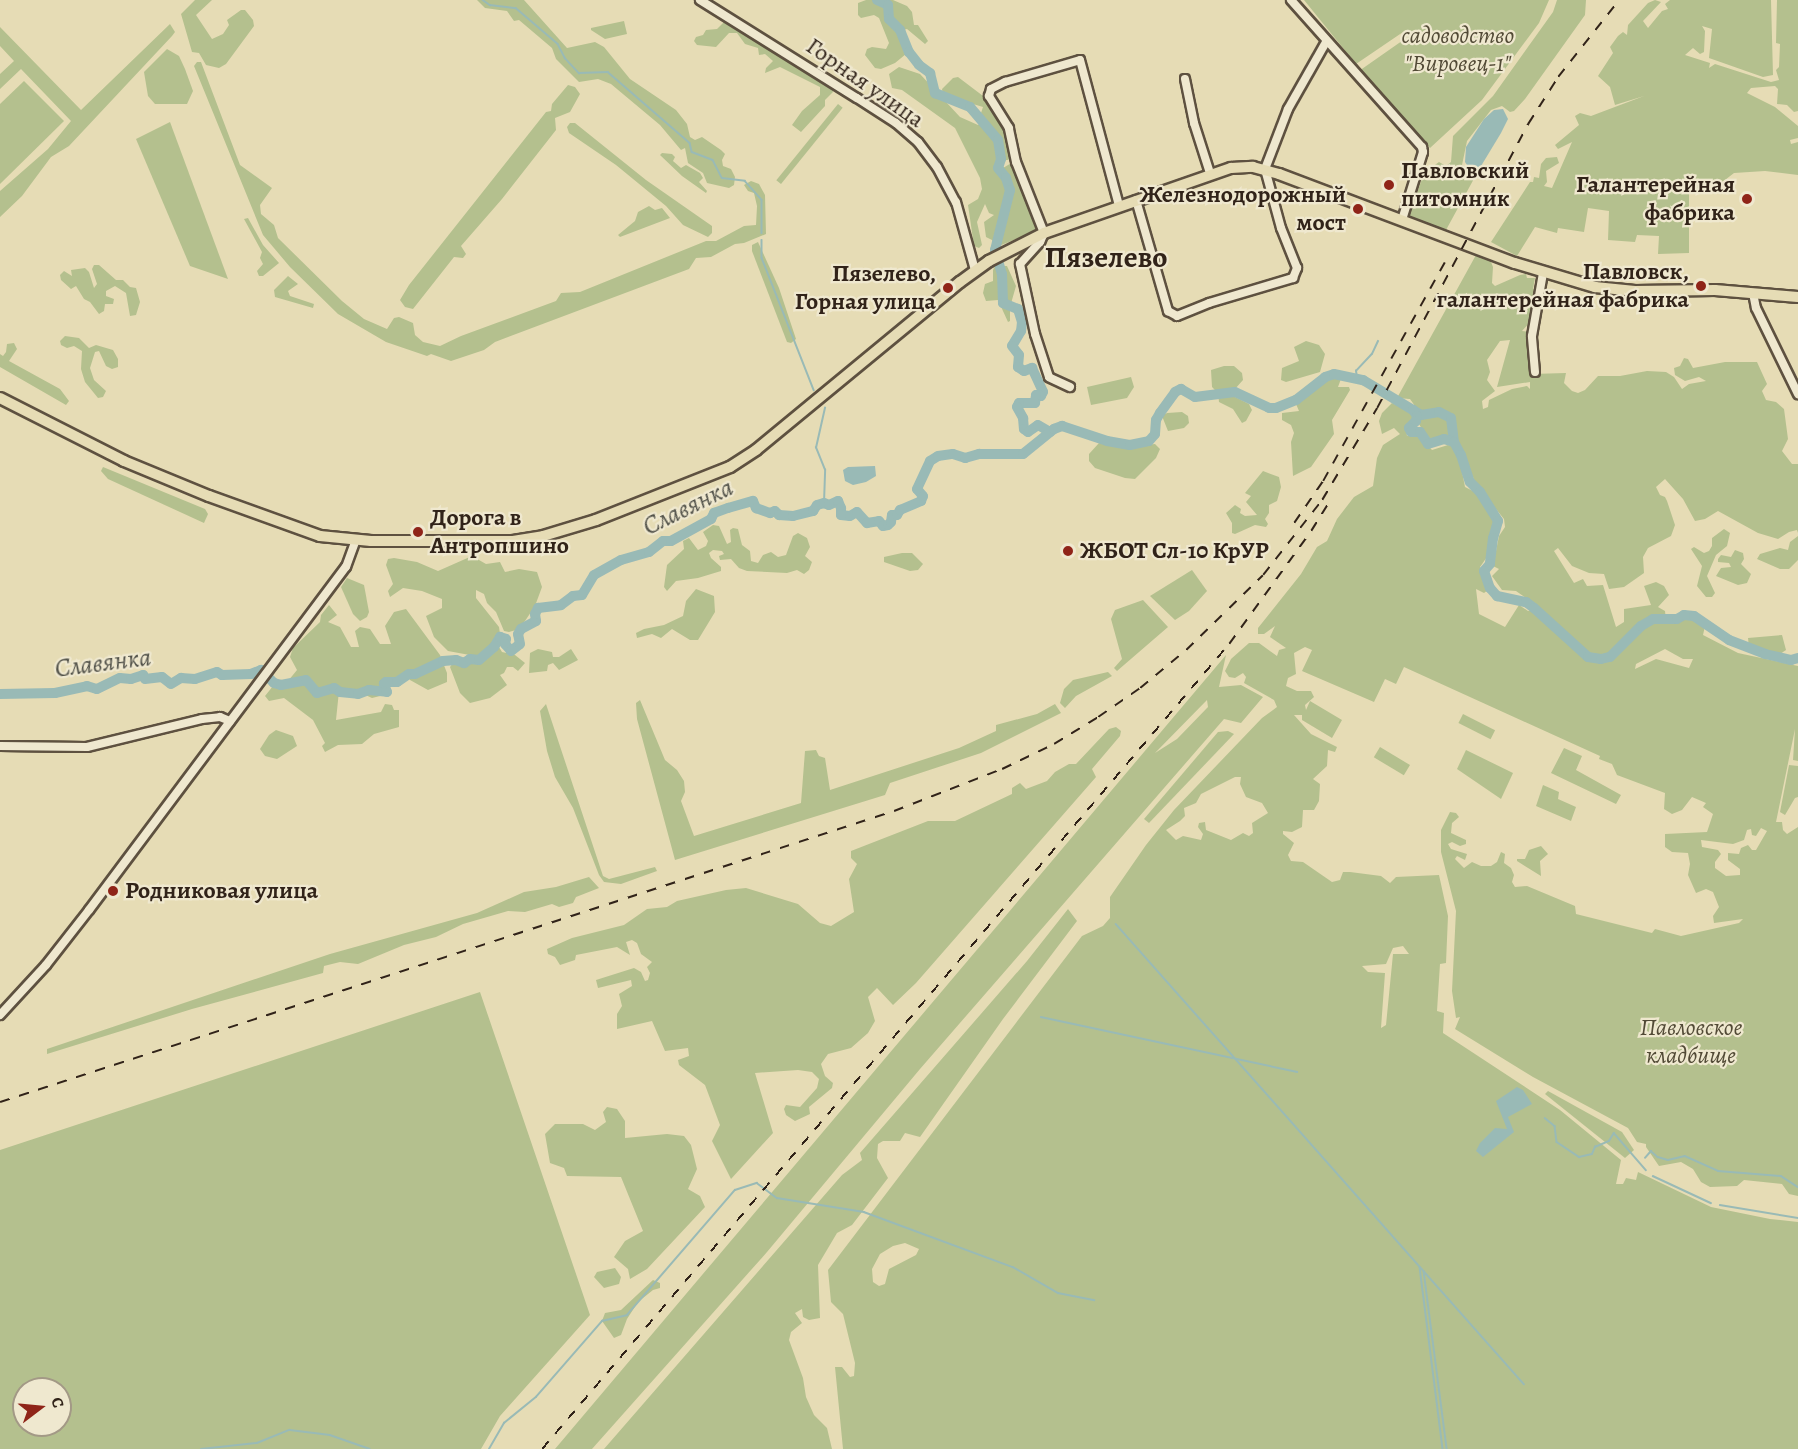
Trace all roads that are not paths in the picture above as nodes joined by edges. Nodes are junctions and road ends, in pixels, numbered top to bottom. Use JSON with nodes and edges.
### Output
{"nodes":[{"id":1,"x":700,"y":0,"type":"edge"},
{"id":2,"x":1291,"y":0,"type":"edge"},
{"id":3,"x":1326,"y":42,"type":"junction"},
{"id":4,"x":1185,"y":78,"type":"dead end"},
{"id":5,"x":1265,"y":169,"type":"junction"},
{"id":6,"x":1210,"y":173,"type":"junction"},
{"id":7,"x":1136,"y":200,"type":"junction"},
{"id":8,"x":1119,"y":206,"type":"junction"},
{"id":9,"x":1402,"y":220,"type":"junction"},
{"id":10,"x":1044,"y":232,"type":"junction"},
{"id":11,"x":975,"y":270,"type":"junction"},
{"id":12,"x":1543,"y":273,"type":"junction"},
{"id":13,"x":1753,"y":293,"type":"junction"},
{"id":14,"x":1798,"y":297,"type":"edge"},
{"id":15,"x":1535,"y":372,"type":"dead end"},
{"id":16,"x":1070,"y":387,"type":"dead end"},
{"id":17,"x":1798,"y":394,"type":"edge"},
{"id":18,"x":0,"y":398,"type":"edge"},
{"id":19,"x":356,"y":540,"type":"junction"},
{"id":20,"x":230,"y":721,"type":"junction"},
{"id":21,"x":0,"y":746,"type":"edge"},
{"id":22,"x":0,"y":1015,"type":"edge"}],
"edges":[{"from":1,"to":11,"type":"street","name":"Горная улица"},
{"from":2,"to":3,"type":"street"},
{"from":3,"to":5,"type":"street"},
{"from":3,"to":9,"type":"street"},
{"from":4,"to":6,"type":"street"},
{"from":5,"to":6,"type":"main road"},
{"from":5,"to":7,"type":"street"},
{"from":5,"to":9,"type":"main road"},
{"from":6,"to":7,"type":"main road"},
{"from":7,"to":8,"type":"main road"},
{"from":8,"to":10,"type":"main road"},
{"from":8,"to":10,"type":"street"},
{"from":9,"to":12,"type":"main road"},
{"from":10,"to":11,"type":"main road"},
{"from":10,"to":16,"type":"street"},
{"from":11,"to":19,"type":"main road"},
{"from":12,"to":13,"type":"main road"},
{"from":12,"to":15,"type":"street"},
{"from":13,"to":14,"type":"main road"},
{"from":13,"to":17,"type":"street"},
{"from":18,"to":19,"type":"main road"},
{"from":19,"to":20,"type":"street"},
{"from":20,"to":21,"type":"street"},
{"from":20,"to":22,"type":"street"}]}
